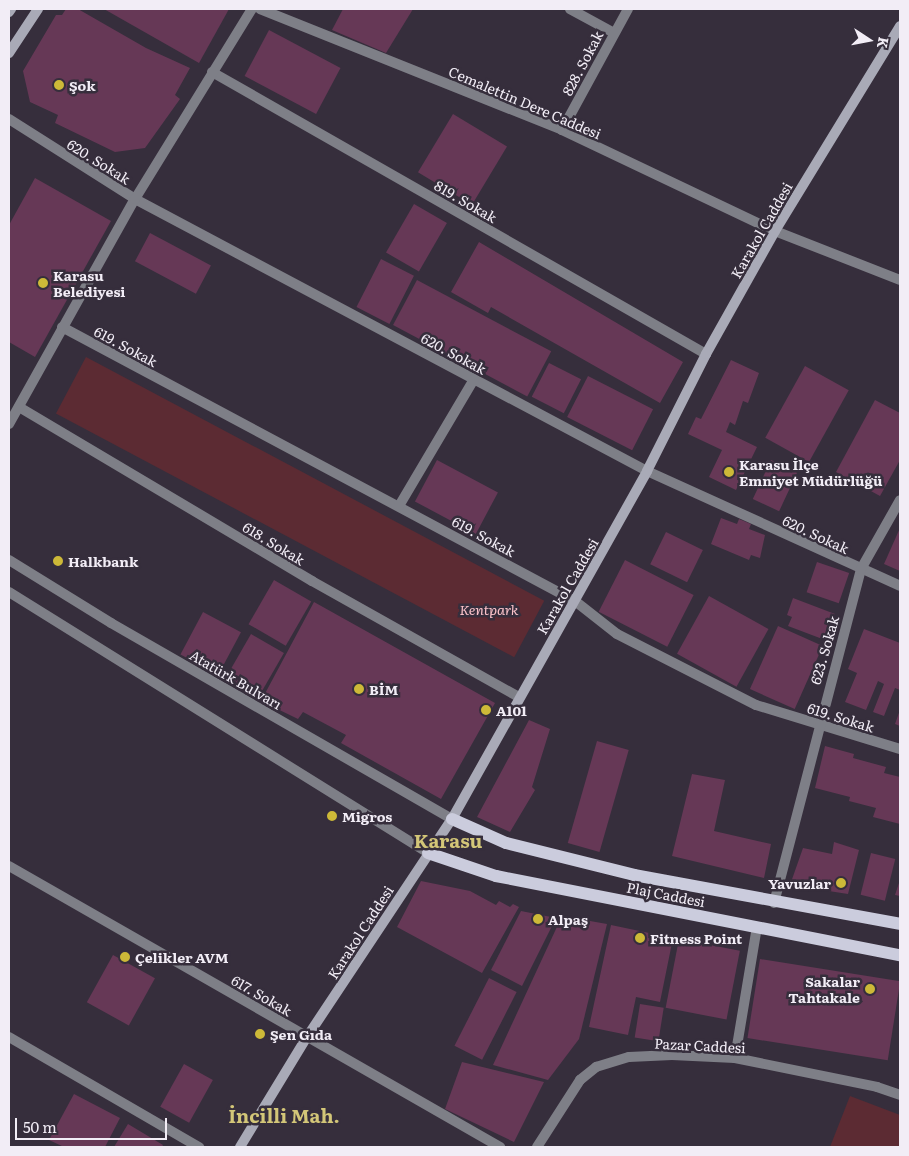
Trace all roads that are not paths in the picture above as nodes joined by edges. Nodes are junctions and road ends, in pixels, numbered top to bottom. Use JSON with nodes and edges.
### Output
{"nodes":[{"id":1,"x":11,"y":9,"type":"edge"},
{"id":2,"x":38,"y":9,"type":"edge"},
{"id":3,"x":252,"y":9,"type":"edge"},
{"id":4,"x":260,"y":9,"type":"edge"},
{"id":5,"x":570,"y":9,"type":"edge"},
{"id":6,"x":628,"y":9,"type":"edge"},
{"id":7,"x":9,"y":12,"type":"edge"},
{"id":8,"x":900,"y":26,"type":"edge"},
{"id":9,"x":614,"y":33,"type":"junction"},
{"id":10,"x":9,"y":53,"type":"edge"},
{"id":11,"x":212,"y":72,"type":"junction"},
{"id":12,"x":9,"y":120,"type":"edge"},
{"id":13,"x":562,"y":130,"type":"junction"},
{"id":14,"x":135,"y":199,"type":"junction"},
{"id":15,"x":774,"y":231,"type":"junction"},
{"id":16,"x":900,"y":280,"type":"edge"},
{"id":17,"x":62,"y":328,"type":"junction"},
{"id":18,"x":706,"y":354,"type":"junction"},
{"id":19,"x":474,"y":379,"type":"junction"},
{"id":20,"x":19,"y":406,"type":"junction"},
{"id":21,"x":9,"y":424,"type":"edge"},
{"id":22,"x":647,"y":471,"type":"junction"},
{"id":23,"x":900,"y":500,"type":"edge"},
{"id":24,"x":399,"y":506,"type":"junction"},
{"id":25,"x":9,"y":560,"type":"edge"},
{"id":26,"x":861,"y":569,"type":"junction"},
{"id":27,"x":900,"y":586,"type":"edge"},
{"id":28,"x":9,"y":592,"type":"edge"},
{"id":29,"x":575,"y":601,"type":"junction"},
{"id":30,"x":519,"y":697,"type":"junction"},
{"id":31,"x":818,"y":725,"type":"junction"},
{"id":32,"x":900,"y":749,"type":"edge"},
{"id":33,"x":452,"y":819,"type":"junction"},
{"id":34,"x":428,"y":853,"type":"junction"},
{"id":35,"x":9,"y":866,"type":"edge"},
{"id":36,"x":774,"y":902,"type":"junction"},
{"id":37,"x":900,"y":924,"type":"edge"},
{"id":38,"x":758,"y":926,"type":"junction"},
{"id":39,"x":900,"y":955,"type":"edge"},
{"id":40,"x":9,"y":1037,"type":"edge"},
{"id":41,"x":307,"y":1037,"type":"junction"},
{"id":42,"x":735,"y":1058,"type":"junction"},
{"id":43,"x":900,"y":1095,"type":"edge"},
{"id":44,"x":199,"y":1147,"type":"edge"},
{"id":45,"x":240,"y":1147,"type":"edge"},
{"id":46,"x":500,"y":1147,"type":"edge"},
{"id":47,"x":537,"y":1147,"type":"edge"}],
"edges":[{"from":1,"to":7,"type":"main road"},
{"from":2,"to":10,"type":"main road"},
{"from":3,"to":11,"type":"street"},
{"from":4,"to":13,"type":"street","name":"Cemalettin Dere Caddesi"},
{"from":5,"to":9,"type":"street"},
{"from":6,"to":9,"type":"street","name":"828. Sokak"},
{"from":8,"to":15,"type":"main road","name":"Karakol Caddesi"},
{"from":9,"to":13,"type":"street","name":"828. Sokak"},
{"from":11,"to":14,"type":"street"},
{"from":11,"to":18,"type":"street","name":"819. Sokak"},
{"from":12,"to":14,"type":"street","name":"620. Sokak"},
{"from":13,"to":15,"type":"street","name":"Cemalettin Dere Caddesi"},
{"from":14,"to":17,"type":"street"},
{"from":14,"to":19,"type":"street","name":"620. Sokak"},
{"from":15,"to":16,"type":"street","name":"Cemalettin Dere Caddesi"},
{"from":15,"to":18,"type":"main road","name":"Karakol Caddesi"},
{"from":17,"to":20,"type":"street"},
{"from":17,"to":24,"type":"street","name":"619. Sokak"},
{"from":18,"to":22,"type":"main road","name":"Karakol Caddesi"},
{"from":19,"to":22,"type":"street","name":"620. Sokak"},
{"from":19,"to":24,"type":"street"},
{"from":20,"to":21,"type":"street"},
{"from":20,"to":30,"type":"street","name":"618. Sokak"},
{"from":22,"to":26,"type":"street","name":"620. Sokak"},
{"from":22,"to":29,"type":"main road","name":"Karakol Caddesi"},
{"from":23,"to":26,"type":"street","name":"623. Sokak"},
{"from":24,"to":29,"type":"street","name":"619. Sokak"},
{"from":25,"to":33,"type":"street","name":"Atatürk Bulvarı"},
{"from":26,"to":27,"type":"street","name":"620. Sokak"},
{"from":26,"to":31,"type":"street","name":"623. Sokak"},
{"from":28,"to":34,"type":"street"},
{"from":29,"to":30,"type":"main road","name":"Karakol Caddesi"},
{"from":29,"to":31,"type":"street","name":"619. Sokak"},
{"from":30,"to":33,"type":"main road","name":"Karakol Caddesi"},
{"from":31,"to":32,"type":"street","name":"619. Sokak"},
{"from":31,"to":36,"type":"street","name":"623. Sokak"},
{"from":33,"to":34,"type":"main road","name":"Karakol Caddesi"},
{"from":33,"to":36,"type":"main road","name":"Plaj Caddesi"},
{"from":34,"to":38,"type":"main road","name":"Plaj Caddesi"},
{"from":34,"to":41,"type":"main road","name":"Karakol Caddesi"},
{"from":35,"to":41,"type":"street","name":"617. Sokak"},
{"from":36,"to":37,"type":"main road","name":"Plaj Caddesi"},
{"from":38,"to":39,"type":"main road","name":"Plaj Caddesi"},
{"from":38,"to":42,"type":"street"},
{"from":40,"to":44,"type":"street"},
{"from":41,"to":45,"type":"main road","name":"Karakol Caddesi"},
{"from":41,"to":46,"type":"street","name":"617. Sokak"},
{"from":42,"to":43,"type":"street","name":"Pazar Caddesi"},
{"from":42,"to":47,"type":"street","name":"Pazar Caddesi"}]}
